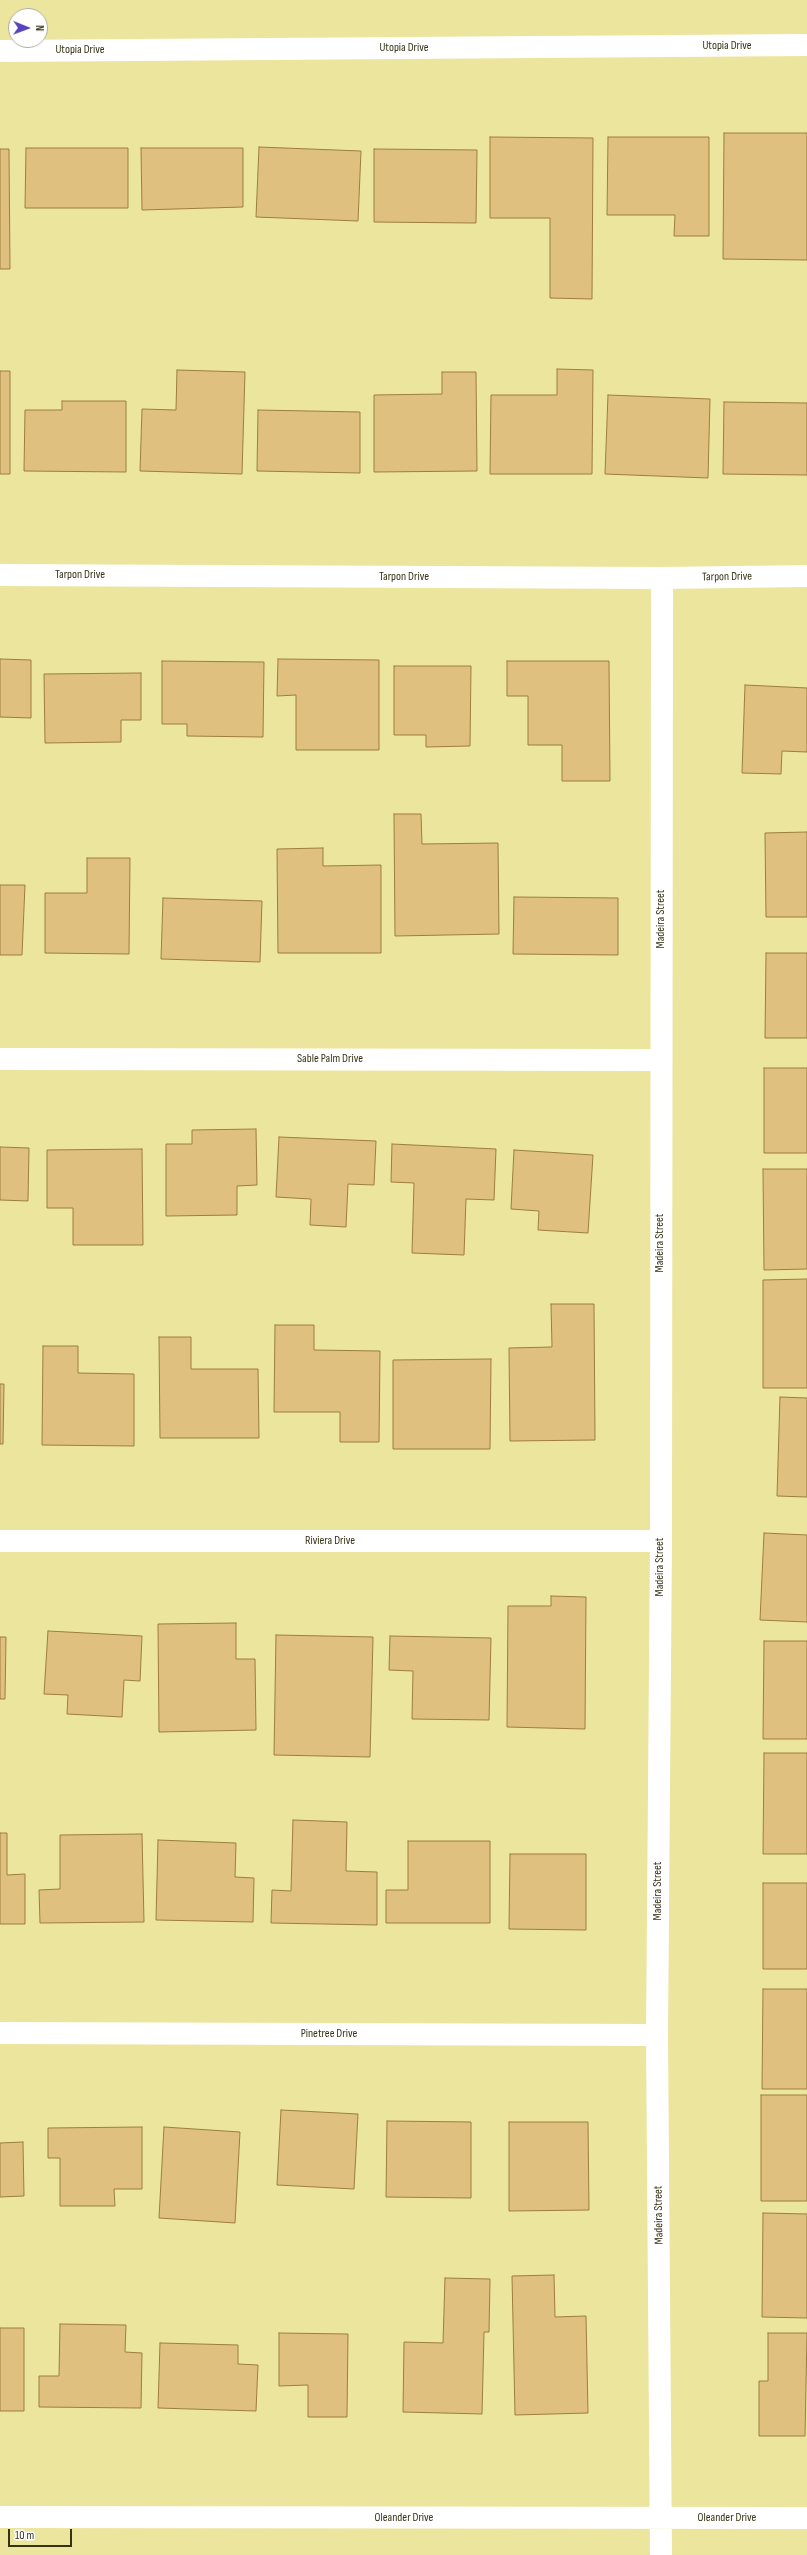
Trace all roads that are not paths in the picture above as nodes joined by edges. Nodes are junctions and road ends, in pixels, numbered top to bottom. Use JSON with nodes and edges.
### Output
{"nodes":[{"id":1,"x":807,"y":45,"type":"edge"},
{"id":2,"x":0,"y":51,"type":"edge"},
{"id":3,"x":0,"y":574,"type":"edge"},
{"id":4,"x":807,"y":576,"type":"edge"},
{"id":5,"x":662,"y":578,"type":"junction"},
{"id":6,"x":0,"y":1059,"type":"edge"},
{"id":7,"x":660,"y":1060,"type":"junction"},
{"id":8,"x":0,"y":1541,"type":"edge"},
{"id":9,"x":661,"y":1541,"type":"junction"},
{"id":10,"x":0,"y":2032,"type":"edge"},
{"id":11,"x":657,"y":2035,"type":"junction"},
{"id":12,"x":0,"y":2517,"type":"edge"},
{"id":13,"x":661,"y":2518,"type":"junction"},
{"id":14,"x":807,"y":2518,"type":"edge"},
{"id":15,"x":661,"y":2555,"type":"edge"}],
"edges":[{"from":1,"to":2,"type":"street","name":"Utopia Drive"},
{"from":3,"to":5,"type":"street","name":"Tarpon Drive"},
{"from":4,"to":5,"type":"street","name":"Tarpon Drive"},
{"from":5,"to":7,"type":"street","name":"Madeira Street"},
{"from":6,"to":7,"type":"street","name":"Sable Palm Drive"},
{"from":7,"to":9,"type":"street","name":"Madeira Street"},
{"from":8,"to":9,"type":"street","name":"Riviera Drive"},
{"from":9,"to":11,"type":"street","name":"Madeira Street"},
{"from":10,"to":11,"type":"street","name":"Pinetree Drive"},
{"from":11,"to":13,"type":"street","name":"Madeira Street"},
{"from":12,"to":13,"type":"street","name":"Oleander Drive"},
{"from":13,"to":14,"type":"street","name":"Oleander Drive"},
{"from":13,"to":15,"type":"street","name":"Madeira Street"}]}
